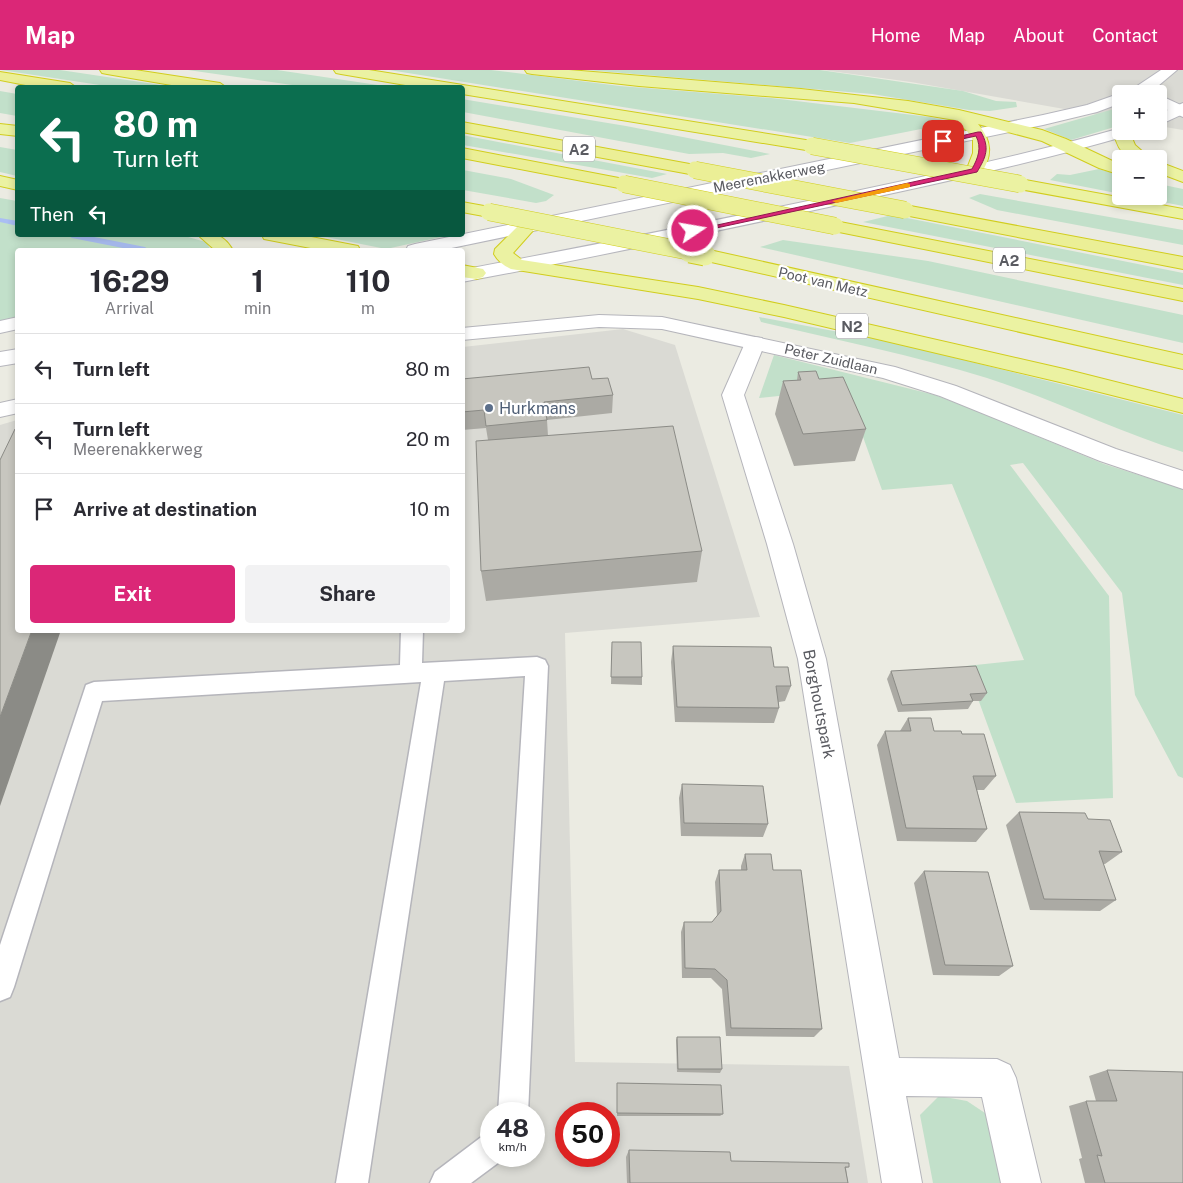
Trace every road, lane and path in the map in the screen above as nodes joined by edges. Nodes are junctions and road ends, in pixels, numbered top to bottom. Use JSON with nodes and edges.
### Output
{"nodes":[{"id":1,"x":107,"y":70,"type":"edge"},
{"id":2,"x":341,"y":70,"type":"edge"},
{"id":3,"x":532,"y":70,"type":"edge"},
{"id":4,"x":1170,"y":70,"type":"edge"},
{"id":5,"x":0,"y":76,"type":"edge"},
{"id":6,"x":52,"y":85,"type":"edge"},
{"id":7,"x":201,"y":85,"type":"edge"},
{"id":8,"x":435,"y":85,"type":"edge"},
{"id":9,"x":1153,"y":85,"type":"edge"},
{"id":10,"x":465,"y":89,"type":"edge"},
{"id":11,"x":1167,"y":100,"type":"edge"},
{"id":12,"x":1112,"y":101,"type":"edge"},
{"id":13,"x":1167,"y":103,"type":"edge"},
{"id":14,"x":1182,"y":108,"type":"edge"},
{"id":15,"x":958,"y":115,"type":"junction"},
{"id":16,"x":1167,"y":116,"type":"edge"},
{"id":17,"x":1009,"y":127,"type":"junction"},
{"id":18,"x":465,"y":128,"type":"edge"},
{"id":19,"x":0,"y":129,"type":"edge"},
{"id":20,"x":15,"y":131,"type":"edge"},
{"id":21,"x":978,"y":134,"type":"junction"},
{"id":22,"x":1112,"y":135,"type":"edge"},
{"id":23,"x":1123,"y":140,"type":"edge"},
{"id":24,"x":1071,"y":147,"type":"junction"},
{"id":25,"x":1130,"y":150,"type":"edge"},
{"id":26,"x":465,"y":154,"type":"edge"},
{"id":27,"x":1112,"y":166,"type":"edge"},
{"id":28,"x":1167,"y":170,"type":"edge"},
{"id":29,"x":974,"y":171,"type":"junction"},
{"id":30,"x":1167,"y":178,"type":"edge"},
{"id":31,"x":1183,"y":179,"type":"edge"},
{"id":32,"x":0,"y":181,"type":"edge"},
{"id":33,"x":15,"y":184,"type":"edge"},
{"id":34,"x":465,"y":208,"type":"edge"},
{"id":35,"x":1183,"y":214,"type":"edge"},
{"id":36,"x":528,"y":226,"type":"junction"},
{"id":37,"x":210,"y":237,"type":"edge"},
{"id":38,"x":281,"y":237,"type":"edge"},
{"id":39,"x":223,"y":248,"type":"edge"},
{"id":40,"x":340,"y":248,"type":"edge"},
{"id":41,"x":424,"y":248,"type":"edge"},
{"id":42,"x":1183,"y":263,"type":"edge"},
{"id":43,"x":518,"y":265,"type":"junction"},
{"id":44,"x":467,"y":273,"type":"edge"},
{"id":45,"x":1183,"y":295,"type":"edge"},
{"id":46,"x":15,"y":323,"type":"edge"},
{"id":47,"x":0,"y":327,"type":"edge"},
{"id":48,"x":465,"y":334,"type":"edge"},
{"id":49,"x":755,"y":342,"type":"junction"},
{"id":50,"x":15,"y":356,"type":"edge"},
{"id":51,"x":0,"y":359,"type":"edge"},
{"id":52,"x":1183,"y":362,"type":"edge"},
{"id":53,"x":1183,"y":406,"type":"edge"},
{"id":54,"x":15,"y":407,"type":"edge"},
{"id":55,"x":0,"y":410,"type":"edge"},
{"id":56,"x":1183,"y":480,"type":"edge"},
{"id":57,"x":413,"y":633,"type":"edge"},
{"id":58,"x":423,"y":672,"type":"junction"},
{"id":59,"x":0,"y":987,"type":"edge"},
{"id":60,"x":885,"y":1077,"type":"junction"},
{"id":61,"x":514,"y":1102,"type":"edge"},
{"id":62,"x":480,"y":1157,"type":"edge"},
{"id":63,"x":352,"y":1183,"type":"edge"},
{"id":64,"x":446,"y":1183,"type":"edge"},
{"id":65,"x":902,"y":1183,"type":"edge"},
{"id":66,"x":1021,"y":1183,"type":"edge"}],
"edges":[{"from":1,"to":7,"type":"highway"},
{"from":2,"to":8,"type":"highway"},
{"from":3,"to":15,"type":"highway"},
{"from":4,"to":9,"type":"main road"},
{"from":5,"to":6,"type":"highway"},
{"from":10,"to":35,"type":"highway","bridge":true},
{"from":11,"to":14,"type":"main road"},
{"from":12,"to":17,"type":"main road","name":"Meerenakkerweg"},
{"from":13,"to":14,"type":"main road"},
{"from":14,"to":16,"type":"main road"},
{"from":15,"to":17,"type":"highway"},
{"from":15,"to":21,"type":"highway"},
{"from":17,"to":21,"type":"main road","name":"Meerenakkerweg"},
{"from":17,"to":24,"type":"highway"},
{"from":18,"to":42,"type":"highway","number":"A2","bridge":true},
{"from":19,"to":20,"type":"highway"},
{"from":21,"to":29,"type":"highway"},
{"from":21,"to":36,"type":"main road","name":"Meerenakkerweg"},
{"from":22,"to":24,"type":"main road"},
{"from":23,"to":25,"type":"highway"},
{"from":24,"to":27,"type":"highway"},
{"from":24,"to":29,"type":"main road"},
{"from":26,"to":45,"type":"highway","number":"A2","bridge":true},
{"from":28,"to":31,"type":"highway"},
{"from":29,"to":43,"type":"main road"},
{"from":30,"to":31,"type":"highway"},
{"from":32,"to":33,"type":"highway"},
{"from":34,"to":52,"type":"highway","name":"Poot van Metz","number":"N2","bridge":true},
{"from":36,"to":41,"type":"main road","name":"Meerenakkerweg"},
{"from":36,"to":43,"type":"highway"},
{"from":37,"to":39,"type":"highway"},
{"from":38,"to":40,"type":"highway"},
{"from":43,"to":44,"type":"main road"},
{"from":43,"to":53,"type":"highway","number":"N2"},
{"from":46,"to":47,"type":"main road"},
{"from":48,"to":49,"type":"main road","name":"Peter Zuidlaan"},
{"from":49,"to":56,"type":"main road","name":"Peter Zuidlaan"},
{"from":49,"to":60,"type":"main road","name":"Borghoutspark"},
{"from":50,"to":51,"type":"main road"},
{"from":54,"to":55,"type":"main road"},
{"from":57,"to":58,"type":"lane"},
{"from":58,"to":59,"type":"lane"},
{"from":58,"to":61,"type":"lane"},
{"from":58,"to":63,"type":"lane"},
{"from":60,"to":65,"type":"main road","name":"Borghoutspark"},
{"from":60,"to":66,"type":"main road"},
{"from":62,"to":64,"type":"lane"}]}
